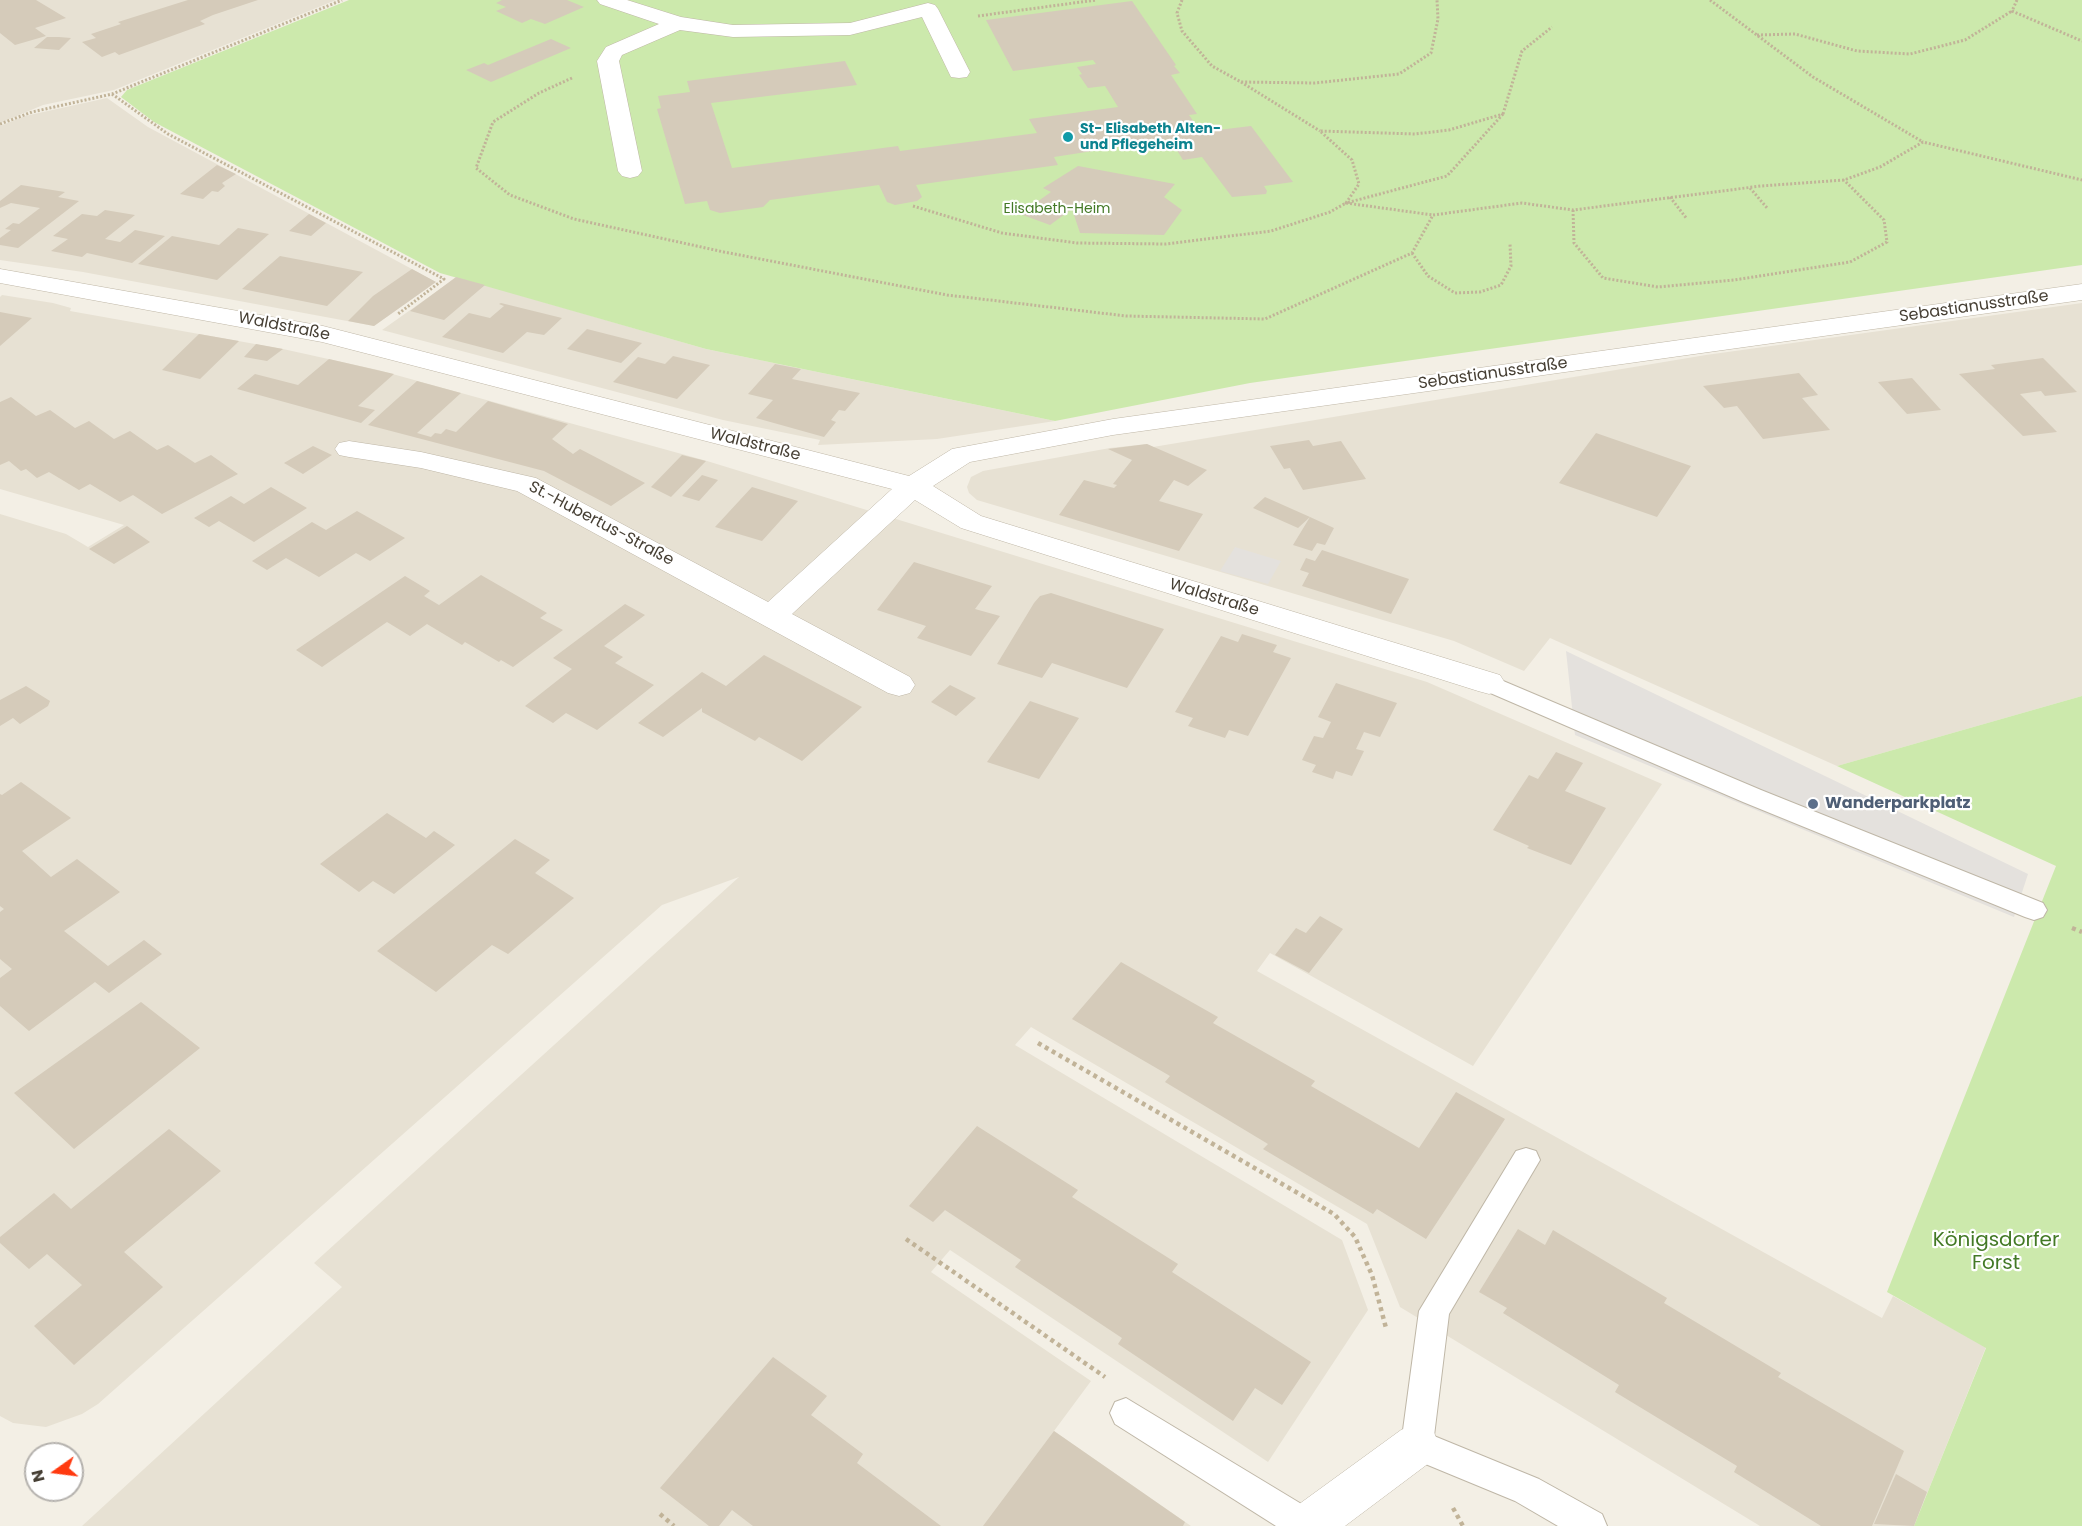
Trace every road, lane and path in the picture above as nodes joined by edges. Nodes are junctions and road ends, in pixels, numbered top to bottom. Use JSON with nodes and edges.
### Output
{"nodes":[{"id":1,"x":342,"y":0,"type":"edge"},
{"id":2,"x":607,"y":0,"type":"edge"},
{"id":3,"x":1096,"y":0,"type":"edge"},
{"id":4,"x":1182,"y":0,"type":"edge"},
{"id":5,"x":1437,"y":0,"type":"edge"},
{"id":6,"x":1710,"y":0,"type":"edge"},
{"id":7,"x":2017,"y":0,"type":"edge"},
{"id":8,"x":2012,"y":11,"type":"junction"},
{"id":9,"x":978,"y":16,"type":"dead end"},
{"id":10,"x":678,"y":23,"type":"junction"},
{"id":11,"x":1552,"y":27,"type":"dead end"},
{"id":12,"x":1757,"y":35,"type":"junction"},
{"id":13,"x":2082,"y":41,"type":"edge"},
{"id":14,"x":608,"y":61,"type":"junction"},
{"id":15,"x":959,"y":72,"type":"dead end"},
{"id":16,"x":1240,"y":82,"type":"junction"},
{"id":17,"x":112,"y":94,"type":"junction"},
{"id":18,"x":1503,"y":114,"type":"junction"},
{"id":19,"x":0,"y":124,"type":"edge"},
{"id":20,"x":1320,"y":131,"type":"junction"},
{"id":21,"x":1923,"y":142,"type":"junction"},
{"id":22,"x":630,"y":171,"type":"dead end"},
{"id":23,"x":1844,"y":180,"type":"junction"},
{"id":24,"x":2082,"y":180,"type":"edge"},
{"id":25,"x":1750,"y":188,"type":"junction"},
{"id":26,"x":1670,"y":197,"type":"junction"},
{"id":27,"x":1346,"y":203,"type":"junction"},
{"id":28,"x":913,"y":206,"type":"dead end"},
{"id":29,"x":1573,"y":210,"type":"junction"},
{"id":30,"x":1768,"y":210,"type":"dead end"},
{"id":31,"x":1433,"y":214,"type":"junction"},
{"id":32,"x":1686,"y":219,"type":"dead end"},
{"id":33,"x":1510,"y":244,"type":"dead end"},
{"id":34,"x":1412,"y":253,"type":"junction"},
{"id":35,"x":0,"y":276,"type":"edge"},
{"id":36,"x":2082,"y":292,"type":"edge"},
{"id":37,"x":361,"y":344,"type":"junction"},
{"id":38,"x":349,"y":448,"type":"dead end"},
{"id":39,"x":913,"y":486,"type":"junction"},
{"id":40,"x":772,"y":615,"type":"junction"},
{"id":41,"x":1489,"y":682,"type":"joint"},
{"id":42,"x":899,"y":685,"type":"dead end"},
{"id":43,"x":2034,"y":910,"type":"dead end"},
{"id":44,"x":1038,"y":1043,"type":"dead end"},
{"id":45,"x":1526,"y":1160,"type":"dead end"},
{"id":46,"x":906,"y":1239,"type":"dead end"},
{"id":47,"x":1387,"y":1332,"type":"dead end"},
{"id":48,"x":1126,"y":1413,"type":"joint"},
{"id":49,"x":1417,"y":1444,"type":"junction"},
{"id":50,"x":660,"y":1514,"type":"dead end"},
{"id":51,"x":674,"y":1526,"type":"edge"},
{"id":52,"x":1307,"y":1526,"type":"edge"},
{"id":53,"x":1590,"y":1526,"type":"edge"}],
"edges":[{"from":1,"to":17,"type":"path"},
{"from":2,"to":10,"type":"street"},
{"from":3,"to":9,"type":"path"},
{"from":4,"to":16,"type":"path"},
{"from":5,"to":16,"type":"path"},
{"from":6,"to":12,"type":"path"},
{"from":7,"to":8,"type":"path"},
{"from":8,"to":12,"type":"path"},
{"from":8,"to":13,"type":"path"},
{"from":10,"to":14,"type":"street"},
{"from":10,"to":15,"type":"street"},
{"from":11,"to":18,"type":"path"},
{"from":12,"to":21,"type":"path"},
{"from":14,"to":22,"type":"street"},
{"from":14,"to":34,"type":"path"},
{"from":16,"to":20,"type":"path"},
{"from":17,"to":19,"type":"path"},
{"from":17,"to":37,"type":"path"},
{"from":18,"to":20,"type":"path"},
{"from":18,"to":27,"type":"path"},
{"from":20,"to":27,"type":"path"},
{"from":21,"to":23,"type":"path"},
{"from":21,"to":24,"type":"path"},
{"from":23,"to":25,"type":"path"},
{"from":23,"to":29,"type":"path"},
{"from":25,"to":26,"type":"path"},
{"from":25,"to":30,"type":"path"},
{"from":26,"to":29,"type":"path"},
{"from":26,"to":32,"type":"path"},
{"from":27,"to":28,"type":"path"},
{"from":27,"to":31,"type":"path"},
{"from":29,"to":31,"type":"path"},
{"from":31,"to":34,"type":"path"},
{"from":33,"to":34,"type":"path"},
{"from":35,"to":37,"type":"street","name":"Waldstraße"},
{"from":36,"to":39,"type":"street","name":"Sebastianusstraße"},
{"from":37,"to":39,"type":"street","name":"Waldstraße"},
{"from":38,"to":40,"type":"street","name":"St.-Hubertus-Straße"},
{"from":39,"to":40,"type":"street"},
{"from":39,"to":41,"type":"street","name":"Waldstraße"},
{"from":40,"to":42,"type":"street","name":"St.-Hubertus-Straße"},
{"from":41,"to":43,"type":"lane"},
{"from":44,"to":47,"type":"path"},
{"from":45,"to":49,"type":"lane"},
{"from":46,"to":48,"type":"path"},
{"from":48,"to":52,"type":"lane"},
{"from":49,"to":52,"type":"street"},
{"from":49,"to":53,"type":"lane"},
{"from":50,"to":51,"type":"path"}]}
